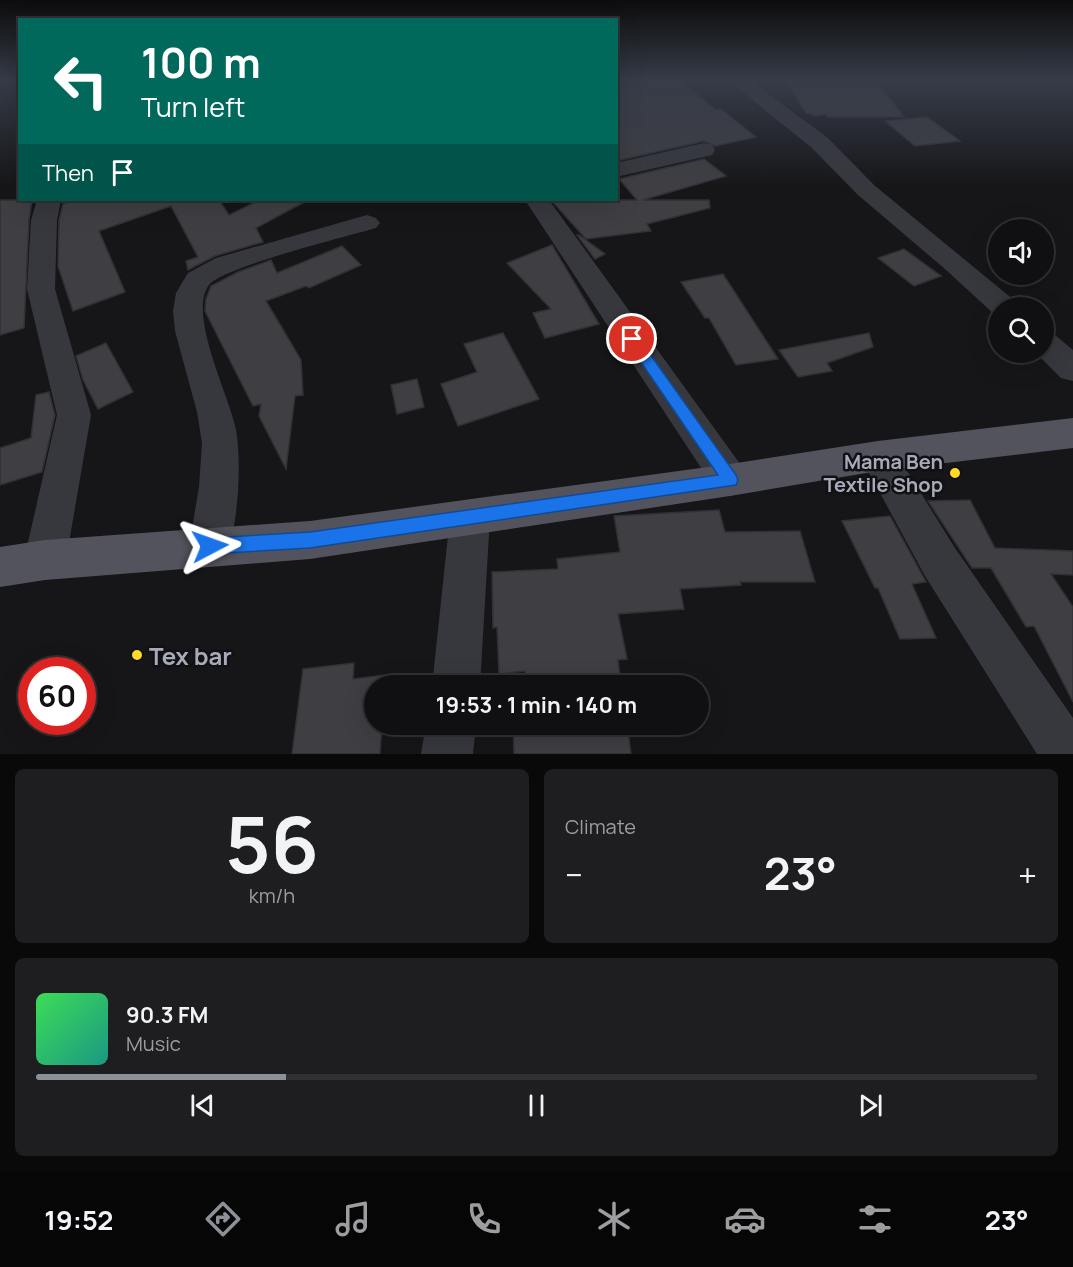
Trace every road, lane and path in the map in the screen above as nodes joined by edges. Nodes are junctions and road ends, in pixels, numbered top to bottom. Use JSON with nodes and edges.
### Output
{"nodes":[{"id":1,"x":785,"y":116,"type":"edge"},
{"id":2,"x":704,"y":150,"type":"dead end"},
{"id":3,"x":618,"y":170,"type":"edge"},
{"id":4,"x":49,"y":201,"type":"edge"},
{"id":5,"x":538,"y":201,"type":"edge"},
{"id":6,"x":367,"y":223,"type":"dead end"},
{"id":7,"x":993,"y":297,"type":"edge"},
{"id":8,"x":1054,"y":352,"type":"edge"},
{"id":9,"x":1073,"y":369,"type":"edge"},
{"id":10,"x":1073,"y":433,"type":"edge"},
{"id":11,"x":878,"y":456,"type":"junction"},
{"id":12,"x":730,"y":480,"type":"junction"},
{"id":13,"x":470,"y":517,"type":"junction"},
{"id":14,"x":210,"y":546,"type":"junction"},
{"id":15,"x":45,"y":560,"type":"junction"},
{"id":16,"x":0,"y":567,"type":"edge"},
{"id":17,"x":457,"y":675,"type":"edge"},
{"id":18,"x":450,"y":735,"type":"edge"},
{"id":19,"x":447,"y":754,"type":"edge"},
{"id":20,"x":1067,"y":754,"type":"edge"}],
"edges":[{"from":1,"to":7,"type":"street"},
{"from":2,"to":3,"type":"street"},
{"from":4,"to":15,"type":"street"},
{"from":5,"to":12,"type":"street"},
{"from":6,"to":14,"type":"street"},
{"from":8,"to":9,"type":"street"},
{"from":10,"to":11,"type":"main road"},
{"from":11,"to":12,"type":"main road"},
{"from":11,"to":20,"type":"street"},
{"from":12,"to":13,"type":"main road"},
{"from":13,"to":14,"type":"main road"},
{"from":13,"to":17,"type":"street"},
{"from":14,"to":15,"type":"main road"},
{"from":15,"to":16,"type":"main road"},
{"from":18,"to":19,"type":"street"}]}
